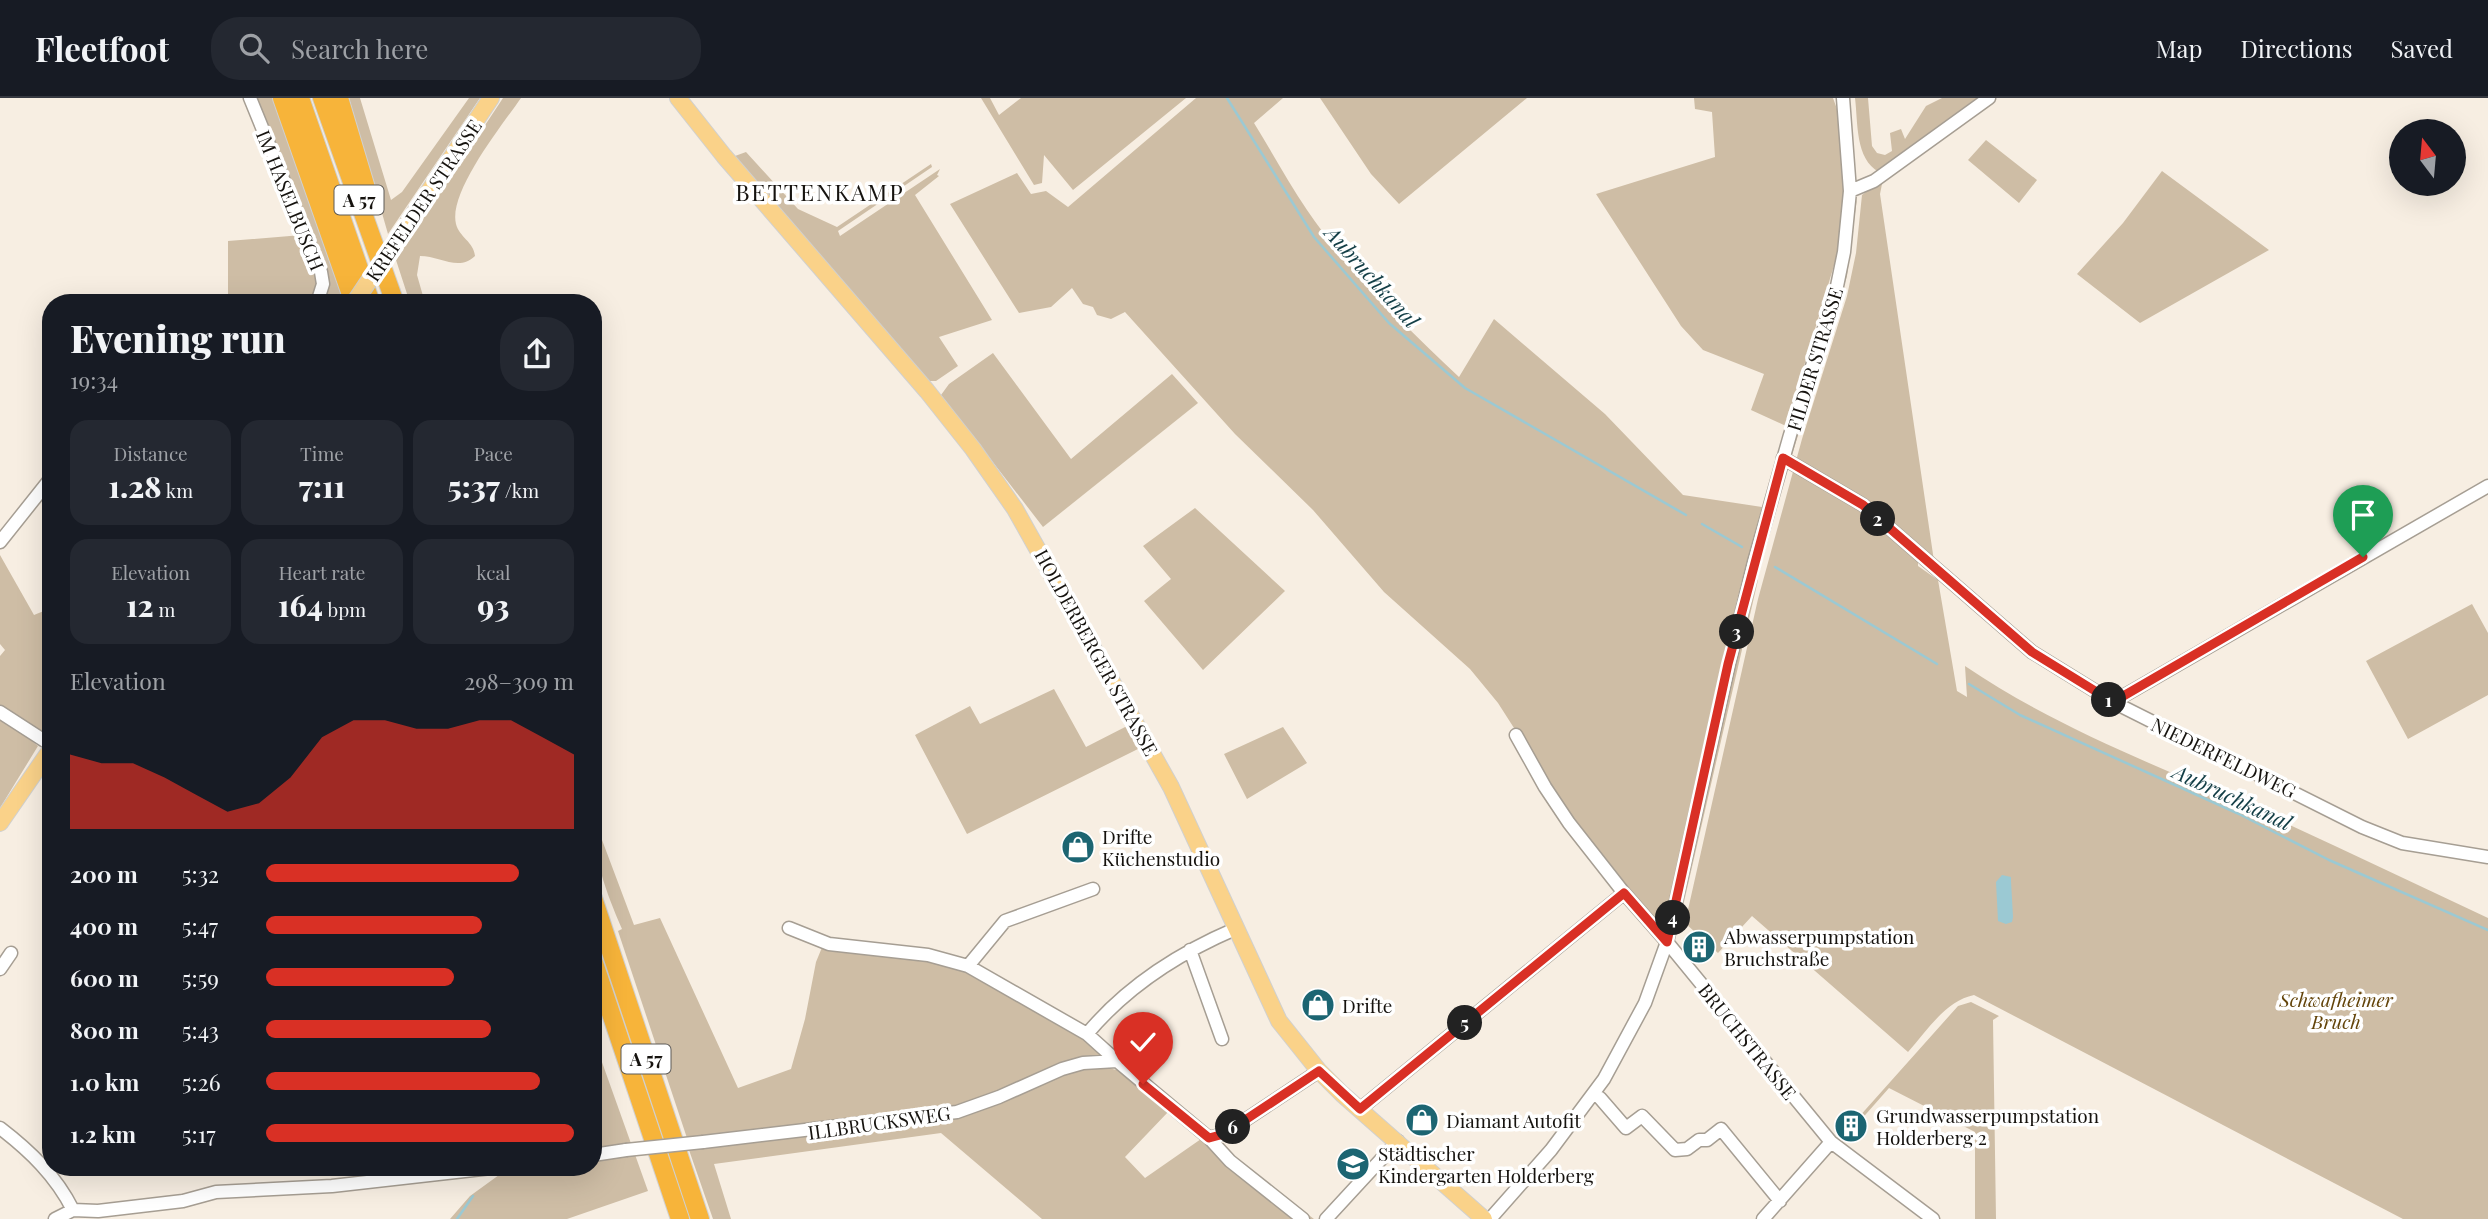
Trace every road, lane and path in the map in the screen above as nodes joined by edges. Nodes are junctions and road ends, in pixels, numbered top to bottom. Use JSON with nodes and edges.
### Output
{"nodes":[{"id":1,"x":250,"y":98,"type":"edge"},
{"id":2,"x":282,"y":98,"type":"edge"},
{"id":3,"x":300,"y":98,"type":"edge"},
{"id":4,"x":323,"y":98,"type":"edge"},
{"id":5,"x":340,"y":98,"type":"edge"},
{"id":6,"x":491,"y":98,"type":"edge"},
{"id":7,"x":678,"y":98,"type":"edge"},
{"id":8,"x":1843,"y":98,"type":"edge"},
{"id":9,"x":1989,"y":98,"type":"edge"},
{"id":10,"x":1850,"y":191,"type":"junction"},
{"id":11,"x":320,"y":294,"type":"edge"},
{"id":12,"x":351,"y":294,"type":"edge"},
{"id":13,"x":360,"y":294,"type":"edge"},
{"id":14,"x":368,"y":294,"type":"edge"},
{"id":15,"x":394,"y":294,"type":"edge"},
{"id":16,"x":395,"y":294,"type":"edge"},
{"id":17,"x":1783,"y":458,"type":"junction"},
{"id":18,"x":2488,"y":486,"type":"edge"},
{"id":19,"x":42,"y":489,"type":"edge"},
{"id":20,"x":0,"y":542,"type":"edge"},
{"id":21,"x":2113,"y":702,"type":"junction"},
{"id":22,"x":0,"y":712,"type":"edge"},
{"id":23,"x":1516,"y":735,"type":"dead end"},
{"id":24,"x":42,"y":741,"type":"edge"},
{"id":25,"x":42,"y":760,"type":"edge"},
{"id":26,"x":0,"y":823,"type":"edge"},
{"id":27,"x":2488,"y":857,"type":"edge"},
{"id":28,"x":1093,"y":889,"type":"dead end"},
{"id":29,"x":1624,"y":893,"type":"junction"},
{"id":30,"x":602,"y":925,"type":"edge"},
{"id":31,"x":789,"y":928,"type":"dead end"},
{"id":32,"x":1236,"y":929,"type":"junction"},
{"id":33,"x":1667,"y":942,"type":"junction"},
{"id":34,"x":1190,"y":950,"type":"junction"},
{"id":35,"x":11,"y":953,"type":"dead end"},
{"id":36,"x":968,"y":966,"type":"junction"},
{"id":37,"x":0,"y":969,"type":"edge"},
{"id":38,"x":602,"y":987,"type":"edge"},
{"id":39,"x":1087,"y":1034,"type":"junction"},
{"id":40,"x":1222,"y":1039,"type":"dead end"},
{"id":41,"x":1117,"y":1061,"type":"junction"},
{"id":42,"x":1319,"y":1071,"type":"junction"},
{"id":43,"x":1600,"y":1098,"type":"dead end"},
{"id":44,"x":1360,"y":1109,"type":"junction"},
{"id":45,"x":0,"y":1128,"type":"edge"},
{"id":46,"x":1209,"y":1138,"type":"junction"},
{"id":47,"x":1398,"y":1142,"type":"junction"},
{"id":48,"x":1831,"y":1142,"type":"junction"},
{"id":49,"x":602,"y":1154,"type":"edge"},
{"id":50,"x":42,"y":1165,"type":"edge"},
{"id":51,"x":52,"y":1176,"type":"edge"},
{"id":52,"x":419,"y":1176,"type":"edge"},
{"id":53,"x":1780,"y":1201,"type":"junction"},
{"id":54,"x":73,"y":1210,"type":"junction"},
{"id":55,"x":55,"y":1219,"type":"edge"},
{"id":56,"x":680,"y":1219,"type":"edge"},
{"id":57,"x":700,"y":1219,"type":"edge"},
{"id":58,"x":1303,"y":1219,"type":"edge"},
{"id":59,"x":1326,"y":1219,"type":"edge"},
{"id":60,"x":1483,"y":1219,"type":"edge"},
{"id":61,"x":1490,"y":1219,"type":"edge"},
{"id":62,"x":1763,"y":1219,"type":"edge"},
{"id":63,"x":1933,"y":1219,"type":"edge"}],
"edges":[{"from":1,"to":11,"type":"street","name":"IM HASELBUSCH"},
{"from":2,"to":12,"type":"highway"},
{"from":3,"to":14,"type":"highway","number":"A 57"},
{"from":4,"to":15,"type":"highway","number":"A 57"},
{"from":5,"to":16,"type":"highway"},
{"from":6,"to":13,"type":"main road","name":"KREFELDER STRASSE","bridge":true},
{"from":7,"to":32,"type":"main road","name":"HOLDERBERGER STRASSE"},
{"from":8,"to":10,"type":"street","name":"FILDER STRASSE"},
{"from":9,"to":10,"type":"street"},
{"from":10,"to":17,"type":"street","name":"FILDER STRASSE"},
{"from":17,"to":21,"type":"street","name":"NIEDERFELDWEG"},
{"from":17,"to":33,"type":"street","name":"FILDER STRASSE"},
{"from":18,"to":21,"type":"street"},
{"from":19,"to":20,"type":"street"},
{"from":21,"to":27,"type":"street","name":"NIEDERFELDWEG"},
{"from":22,"to":24,"type":"street"},
{"from":23,"to":29,"type":"street","name":"BRUCHSTRASSE"},
{"from":25,"to":26,"type":"main road"},
{"from":28,"to":36,"type":"street"},
{"from":29,"to":33,"type":"street","name":"BRUCHSTRASSE"},
{"from":29,"to":44,"type":"street"},
{"from":30,"to":57,"type":"highway","number":"A 57"},
{"from":31,"to":36,"type":"street"},
{"from":32,"to":34,"type":"street"},
{"from":32,"to":42,"type":"main road","name":"HOLDERBERGER STRASSE"},
{"from":33,"to":48,"type":"street","name":"BRUCHSTRASSE"},
{"from":33,"to":61,"type":"street","name":"FILDER STRASSE"},
{"from":34,"to":39,"type":"street"},
{"from":34,"to":40,"type":"street"},
{"from":35,"to":37,"type":"street"},
{"from":36,"to":39,"type":"street"},
{"from":38,"to":56,"type":"highway","number":"A 57"},
{"from":39,"to":41,"type":"street"},
{"from":41,"to":46,"type":"street"},
{"from":41,"to":49,"type":"street","name":"ILLBRUCKSWEG","bridge":true},
{"from":42,"to":44,"type":"main road","name":"HOLDERBERGER STRASSE"},
{"from":42,"to":46,"type":"street"},
{"from":43,"to":53,"type":"street"},
{"from":44,"to":47,"type":"main road","name":"HOLDERBERGER STRASSE"},
{"from":45,"to":50,"type":"street"},
{"from":46,"to":58,"type":"street"},
{"from":47,"to":59,"type":"street"},
{"from":47,"to":60,"type":"main road","name":"HOLDERBERGER STRASSE"},
{"from":48,"to":53,"type":"street"},
{"from":48,"to":63,"type":"street","name":"BRUCHSTRASSE"},
{"from":51,"to":54,"type":"street"},
{"from":52,"to":54,"type":"street"},
{"from":53,"to":62,"type":"street"},
{"from":54,"to":55,"type":"street"}]}
